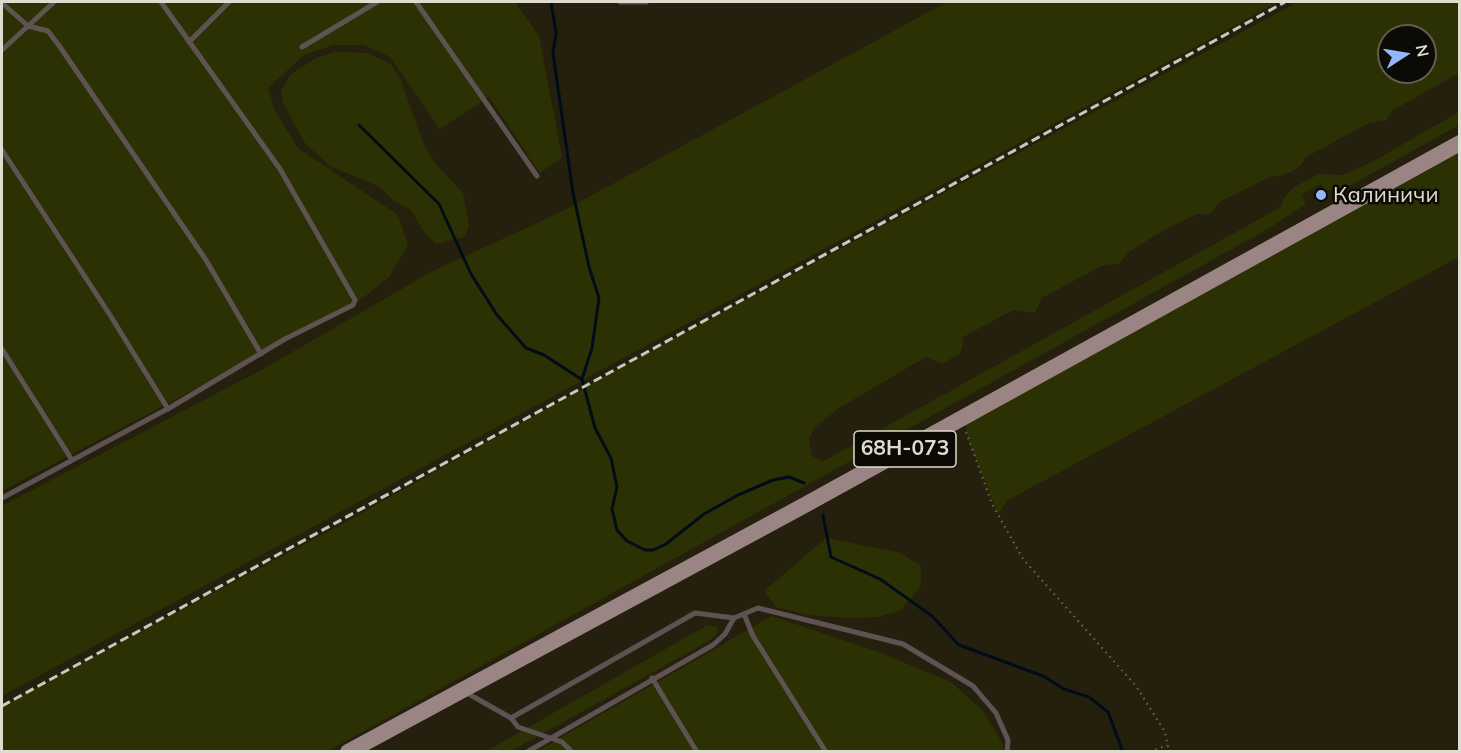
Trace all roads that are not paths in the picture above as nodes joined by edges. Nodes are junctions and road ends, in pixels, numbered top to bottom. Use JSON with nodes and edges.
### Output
{"nodes":[{"id":1,"x":54,"y":2,"type":"edge"},
{"id":2,"x":161,"y":2,"type":"edge"},
{"id":3,"x":229,"y":2,"type":"edge"},
{"id":4,"x":377,"y":2,"type":"edge"},
{"id":5,"x":416,"y":2,"type":"edge"},
{"id":6,"x":620,"y":2,"type":"edge"},
{"id":7,"x":646,"y":2,"type":"edge"},
{"id":8,"x":2,"y":3,"type":"edge"},
{"id":9,"x":28,"y":26,"type":"junction"},
{"id":10,"x":189,"y":42,"type":"junction"},
{"id":11,"x":302,"y":47,"type":"dead end"},
{"id":12,"x":2,"y":50,"type":"edge"},
{"id":13,"x":1460,"y":143,"type":"edge"},
{"id":14,"x":2,"y":150,"type":"edge"},
{"id":15,"x":537,"y":176,"type":"dead end"},
{"id":16,"x":2,"y":349,"type":"edge"},
{"id":17,"x":261,"y":354,"type":"junction"},
{"id":18,"x":168,"y":409,"type":"junction"},
{"id":19,"x":72,"y":460,"type":"junction"},
{"id":20,"x":2,"y":498,"type":"edge"},
{"id":21,"x":744,"y":614,"type":"junction"},
{"id":22,"x":734,"y":618,"type":"junction"},
{"id":23,"x":652,"y":678,"type":"junction"},
{"id":24,"x":460,"y":690,"type":"junction"},
{"id":25,"x":511,"y":718,"type":"junction"},
{"id":26,"x":550,"y":738,"type":"junction"},
{"id":27,"x":348,"y":752,"type":"edge"},
{"id":28,"x":527,"y":752,"type":"edge"},
{"id":29,"x":572,"y":752,"type":"edge"},
{"id":30,"x":697,"y":752,"type":"edge"},
{"id":31,"x":826,"y":752,"type":"edge"},
{"id":32,"x":1007,"y":752,"type":"edge"}],
"edges":[{"from":1,"to":9,"type":"lane"},
{"from":2,"to":10,"type":"lane"},
{"from":3,"to":10,"type":"lane"},
{"from":4,"to":11,"type":"lane"},
{"from":5,"to":15,"type":"lane"},
{"from":6,"to":7,"type":"lane"},
{"from":8,"to":9,"type":"lane"},
{"from":9,"to":12,"type":"lane"},
{"from":9,"to":17,"type":"lane"},
{"from":10,"to":17,"type":"lane"},
{"from":13,"to":24,"type":"main road","number":"68Н-073"},
{"from":14,"to":18,"type":"lane"},
{"from":16,"to":19,"type":"lane"},
{"from":17,"to":18,"type":"lane"},
{"from":18,"to":19,"type":"lane"},
{"from":19,"to":20,"type":"lane"},
{"from":21,"to":22,"type":"lane"},
{"from":21,"to":31,"type":"lane"},
{"from":21,"to":32,"type":"lane"},
{"from":22,"to":23,"type":"lane"},
{"from":22,"to":25,"type":"lane"},
{"from":23,"to":26,"type":"lane"},
{"from":23,"to":30,"type":"lane"},
{"from":24,"to":25,"type":"lane"},
{"from":24,"to":27,"type":"main road","number":"68Н-073"},
{"from":25,"to":26,"type":"lane"},
{"from":26,"to":28,"type":"lane"},
{"from":26,"to":29,"type":"lane"}]}
